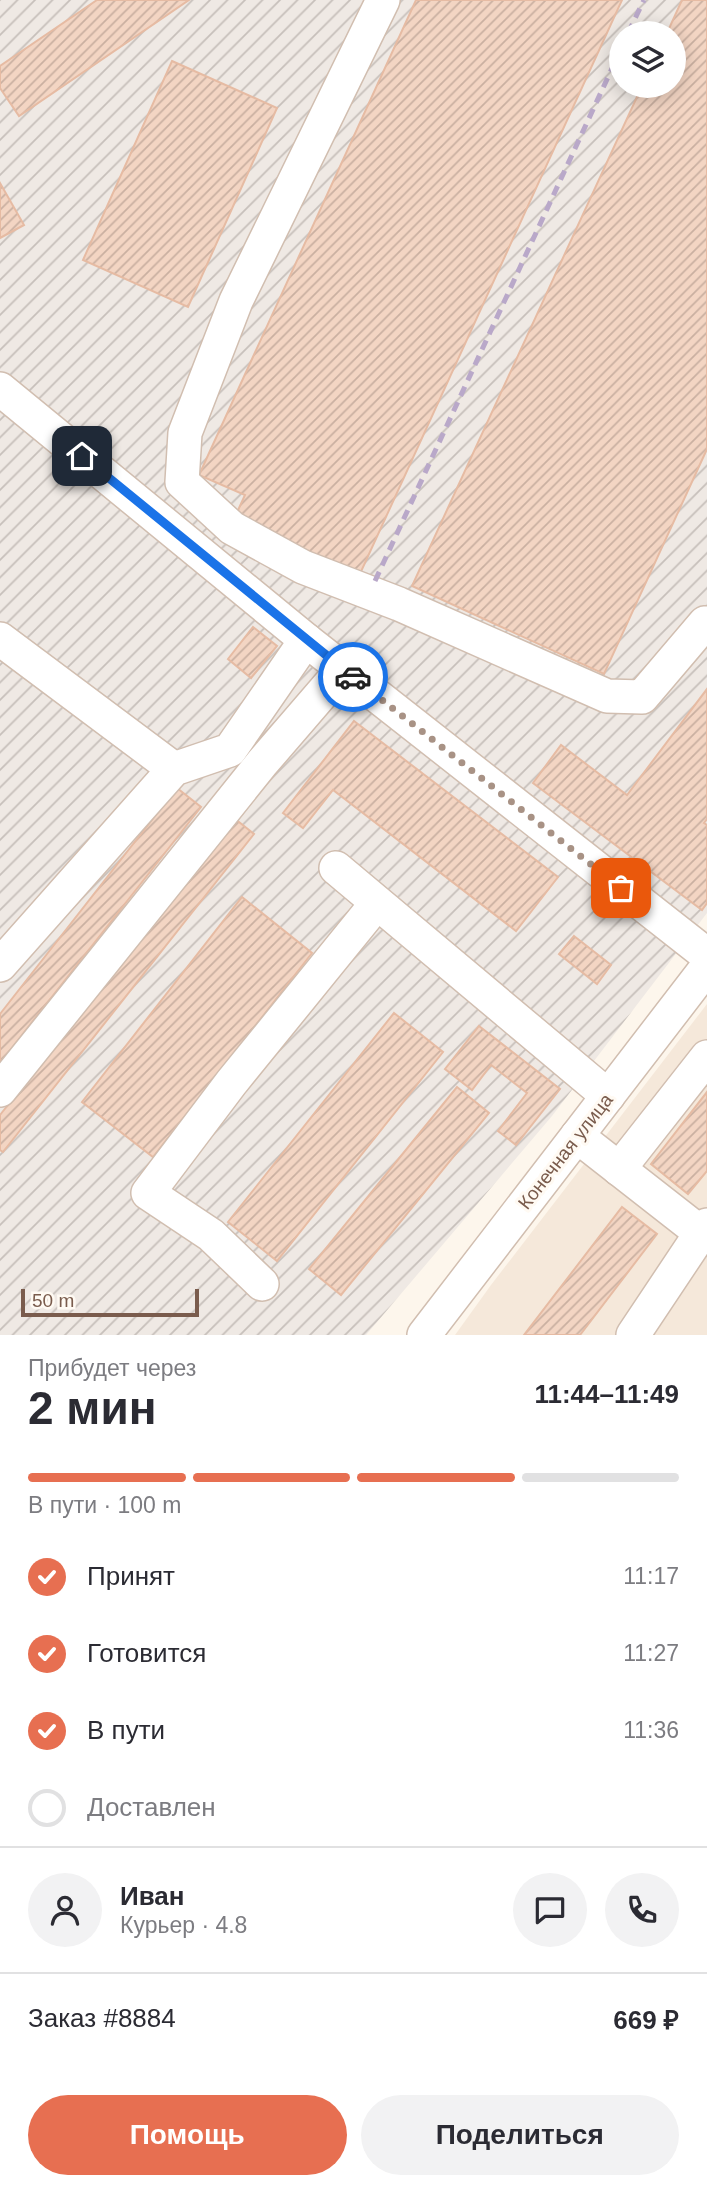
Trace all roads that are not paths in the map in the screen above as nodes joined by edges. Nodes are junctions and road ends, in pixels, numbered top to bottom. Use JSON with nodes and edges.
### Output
{"nodes":[{"id":1,"x":383,"y":0,"type":"edge"},
{"id":2,"x":0,"y":389,"type":"edge"},
{"id":3,"x":706,"y":621,"type":"edge"},
{"id":4,"x":0,"y":639,"type":"edge"},
{"id":5,"x":306,"y":640,"type":"junction"},
{"id":6,"x":343,"y":669,"type":"junction"},
{"id":7,"x":174,"y":768,"type":"junction"},
{"id":8,"x":336,"y":869,"type":"dead end"},
{"id":9,"x":377,"y":903,"type":"junction"},
{"id":10,"x":707,"y":955,"type":"edge"},
{"id":11,"x":0,"y":965,"type":"edge"},
{"id":12,"x":707,"y":967,"type":"edge"},
{"id":13,"x":707,"y":1057,"type":"edge"},
{"id":14,"x":0,"y":1090,"type":"edge"},
{"id":15,"x":608,"y":1096,"type":"junction"},
{"id":16,"x":577,"y":1136,"type":"junction"},
{"id":17,"x":620,"y":1169,"type":"junction"},
{"id":18,"x":704,"y":1229,"type":"edge"},
{"id":19,"x":262,"y":1284,"type":"dead end"},
{"id":20,"x":424,"y":1335,"type":"edge"},
{"id":21,"x":633,"y":1335,"type":"edge"}],
"edges":[{"from":1,"to":3,"type":"street"},
{"from":2,"to":5,"type":"street"},
{"from":4,"to":7,"type":"street"},
{"from":5,"to":6,"type":"street"},
{"from":5,"to":7,"type":"street"},
{"from":6,"to":10,"type":"street"},
{"from":6,"to":14,"type":"street"},
{"from":7,"to":11,"type":"street"},
{"from":8,"to":9,"type":"street"},
{"from":9,"to":15,"type":"street"},
{"from":9,"to":19,"type":"street"},
{"from":12,"to":15,"type":"street","name":"Конечная улица"},
{"from":13,"to":17,"type":"street"},
{"from":15,"to":16,"type":"street","name":"Конечная улица"},
{"from":16,"to":17,"type":"street"},
{"from":16,"to":20,"type":"street","name":"Конечная улица"},
{"from":17,"to":18,"type":"street"},
{"from":18,"to":21,"type":"street"}]}
